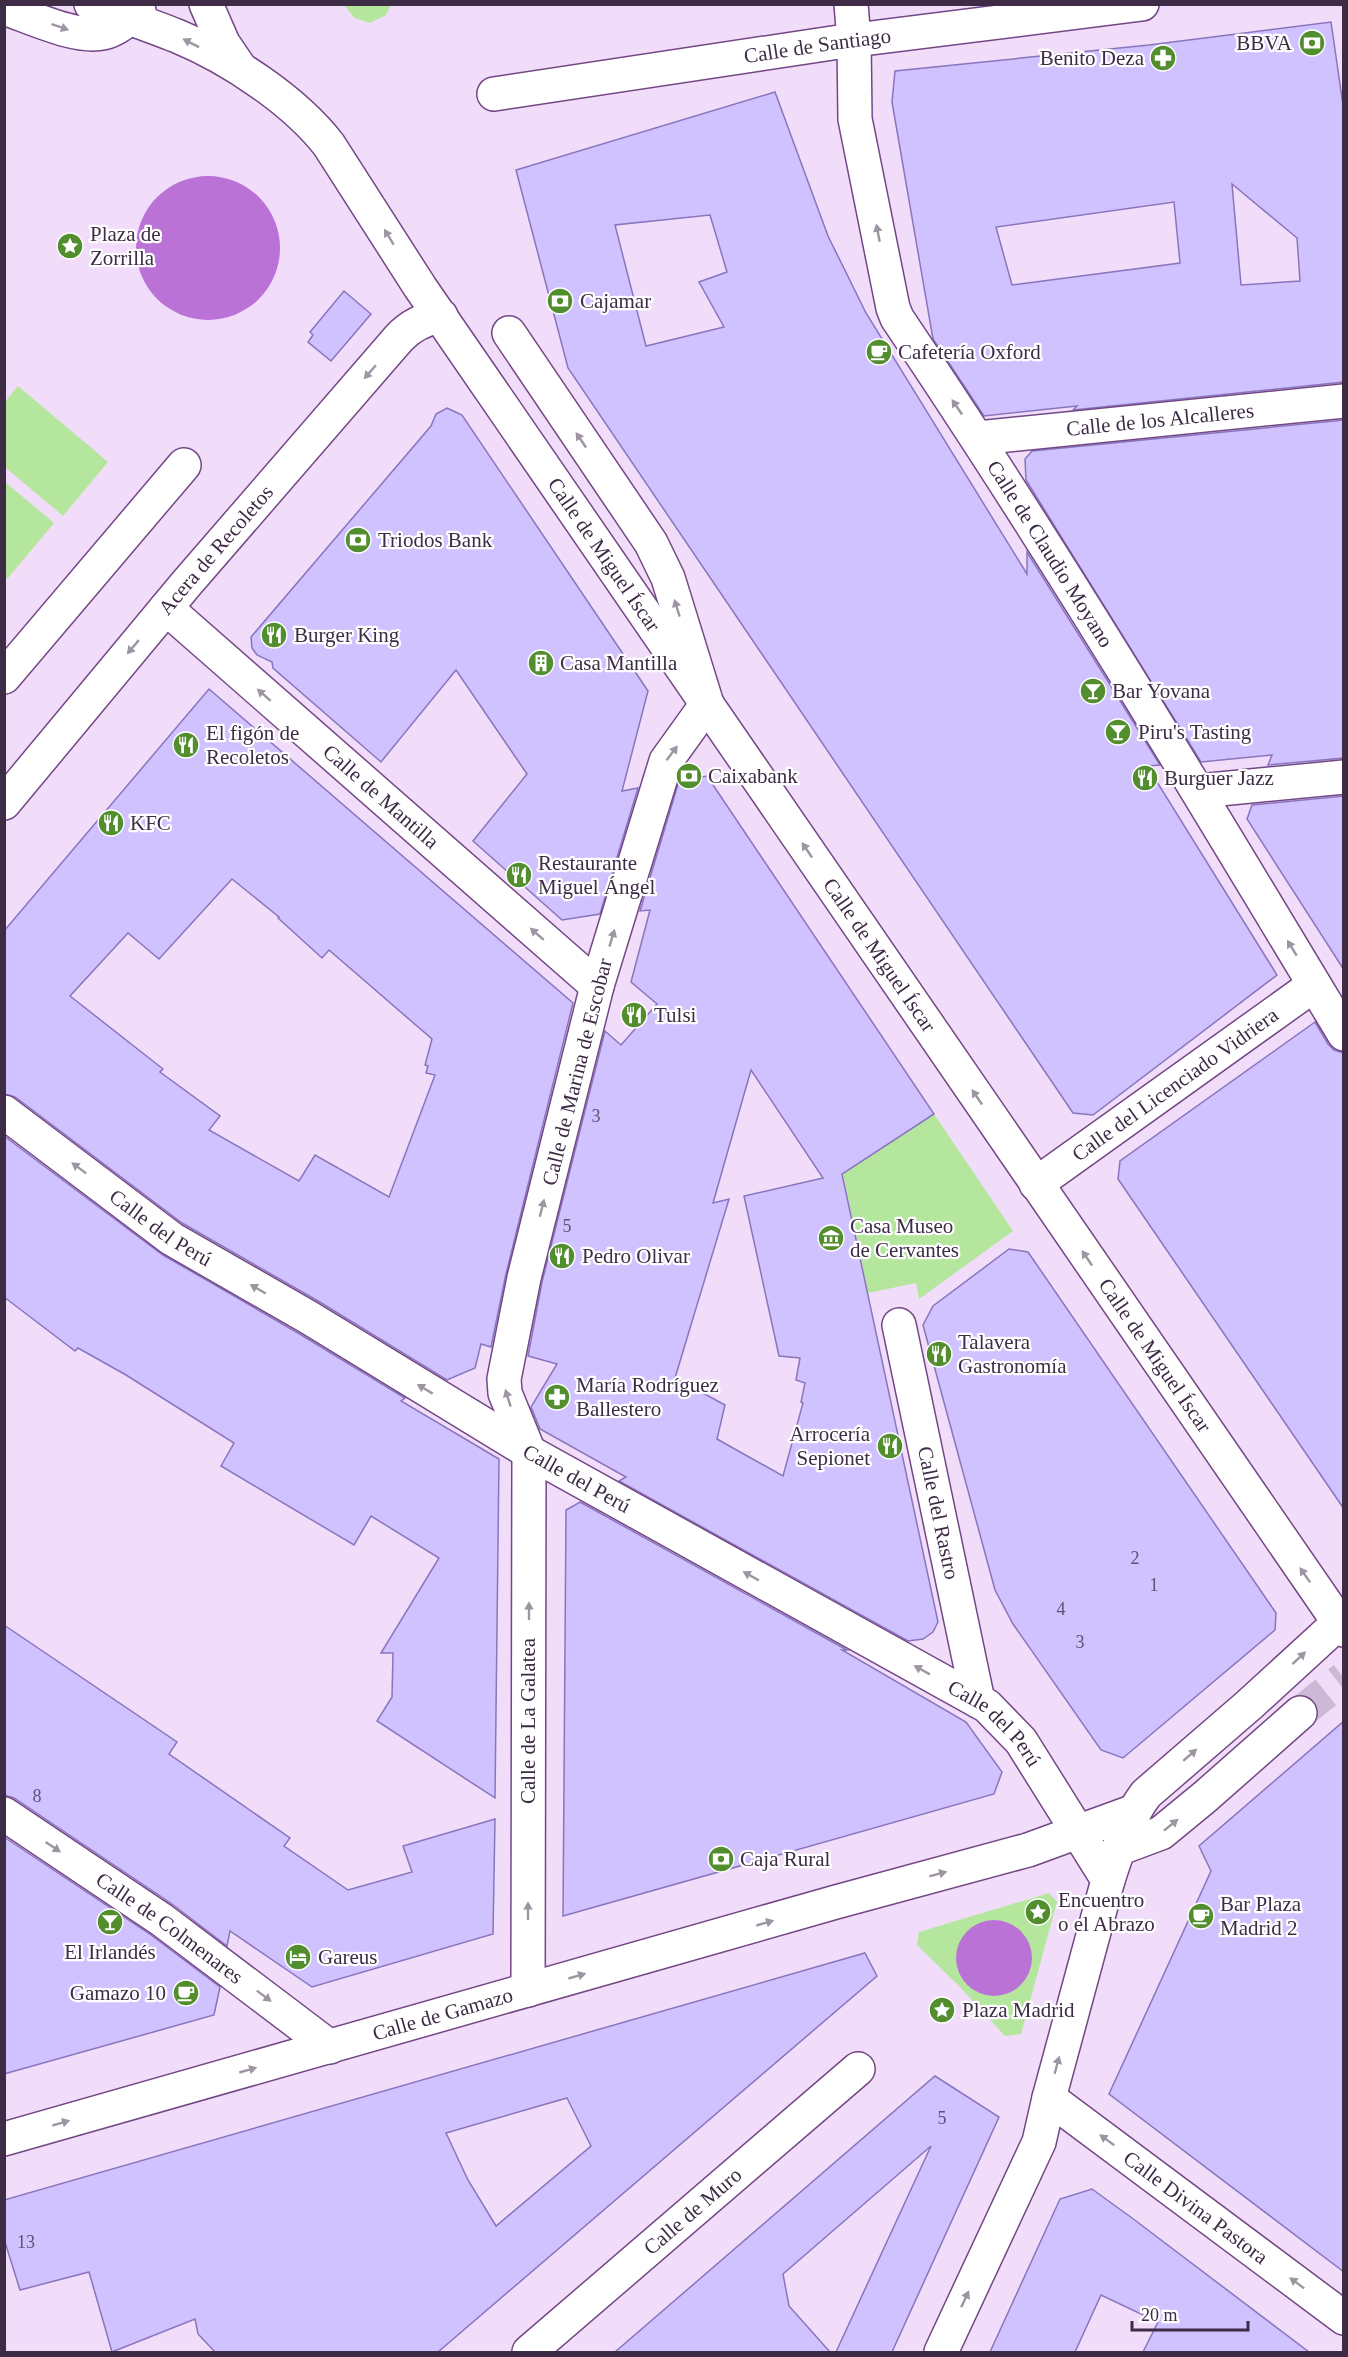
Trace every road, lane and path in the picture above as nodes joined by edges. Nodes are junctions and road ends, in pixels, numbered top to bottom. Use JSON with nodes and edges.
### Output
{"nodes":[{"id":1,"x":91,"y":4,"type":"edge"},
{"id":2,"x":206,"y":4,"type":"edge"},
{"id":3,"x":851,"y":4,"type":"edge"},
{"id":4,"x":1142,"y":4,"type":"edge"},
{"id":5,"x":4,"y":8,"type":"edge"},
{"id":6,"x":139,"y":12,"type":"edge"},
{"id":7,"x":854,"y":40,"type":"junction"},
{"id":8,"x":242,"y":72,"type":"junction"},
{"id":9,"x":494,"y":94,"type":"dead end"},
{"id":10,"x":441,"y":316,"type":"junction"},
{"id":11,"x":509,"y":333,"type":"dead end"},
{"id":12,"x":1344,"y":402,"type":"edge"},
{"id":13,"x":978,"y":438,"type":"junction"},
{"id":14,"x":184,"y":465,"type":"dead end"},
{"id":15,"x":166,"y":608,"type":"junction"},
{"id":16,"x":4,"y":677,"type":"edge"},
{"id":17,"x":707,"y":704,"type":"junction"},
{"id":18,"x":1344,"y":777,"type":"edge"},
{"id":19,"x":1199,"y":791,"type":"junction"},
{"id":20,"x":4,"y":803,"type":"edge"},
{"id":21,"x":1314,"y":985,"type":"junction"},
{"id":22,"x":597,"y":986,"type":"junction"},
{"id":23,"x":1344,"y":1034,"type":"edge"},
{"id":24,"x":4,"y":1112,"type":"edge"},
{"id":25,"x":1036,"y":1184,"type":"junction"},
{"id":26,"x":899,"y":1325,"type":"dead end"},
{"id":27,"x":529,"y":1452,"type":"junction"},
{"id":28,"x":1342,"y":1624,"type":"edge"},
{"id":29,"x":978,"y":1701,"type":"junction"},
{"id":30,"x":1300,"y":1713,"type":"tunnel mouth"},
{"id":31,"x":1135,"y":1810,"type":"junction"},
{"id":32,"x":4,"y":1814,"type":"edge"},
{"id":33,"x":1077,"y":1832,"type":"junction"},
{"id":34,"x":1118,"y":1848,"type":"junction"},
{"id":35,"x":1108,"y":1880,"type":"junction"},
{"id":36,"x":528,"y":1990,"type":"junction"},
{"id":37,"x":330,"y":2047,"type":"junction"},
{"id":38,"x":858,"y":2069,"type":"dead end"},
{"id":39,"x":1048,"y":2098,"type":"junction"},
{"id":40,"x":4,"y":2139,"type":"edge"},
{"id":41,"x":1344,"y":2318,"type":"edge"},
{"id":42,"x":529,"y":2352,"type":"edge"},
{"id":43,"x":941,"y":2352,"type":"edge"}],
"edges":[{"from":1,"to":6,"type":"street"},
{"from":2,"to":8,"type":"street"},
{"from":3,"to":7,"type":"street","name":"Calle de Claudio Moyano"},
{"from":4,"to":7,"type":"street","name":"Calle de Santiago"},
{"from":5,"to":6,"type":"street","one_way":true},
{"from":8,"to":6,"type":"street","one_way":true},
{"from":7,"to":9,"type":"street","name":"Calle de Santiago"},
{"from":13,"to":7,"type":"street","name":"Calle de Claudio Moyano","one_way":true},
{"from":10,"to":8,"type":"street","name":"Calle de Miguel Íscar","one_way":true},
{"from":10,"to":15,"type":"street","name":"Acera de Recoletos","one_way":true},
{"from":10,"to":17,"type":"street","name":"Calle de Miguel Íscar"},
{"from":17,"to":11,"type":"street","one_way":true},
{"from":12,"to":13,"type":"street","name":"Calle de los Alcalleres"},
{"from":13,"to":19,"type":"street","name":"Calle de Claudio Moyano"},
{"from":14,"to":16,"type":"street"},
{"from":15,"to":20,"type":"street","name":"Acera de Recoletos","one_way":true},
{"from":22,"to":15,"type":"street","name":"Calle de Mantilla","one_way":true},
{"from":22,"to":17,"type":"street","name":"Calle de Marina de Escobar","one_way":true},
{"from":25,"to":17,"type":"street","name":"Calle de Miguel Íscar","one_way":true},
{"from":18,"to":19,"type":"street"},
{"from":21,"to":19,"type":"street","name":"Calle de Claudio Moyano","one_way":true},
{"from":21,"to":23,"type":"street","name":"Calle de Claudio Moyano"},
{"from":21,"to":25,"type":"street","name":"Calle del Licenciado Vidriera"},
{"from":27,"to":22,"type":"street","name":"Calle de Marina de Escobar","one_way":true},
{"from":27,"to":24,"type":"street","name":"Calle del Perú","one_way":true},
{"from":28,"to":25,"type":"street","name":"Calle de Miguel Íscar","one_way":true},
{"from":26,"to":29,"type":"street","name":"Calle del Rastro"},
{"from":29,"to":27,"type":"street","name":"Calle del Perú","one_way":true},
{"from":36,"to":27,"type":"street","name":"Calle de La Galatea","one_way":true},
{"from":31,"to":28,"type":"street","one_way":true},
{"from":29,"to":33,"type":"street","name":"Calle del Perú"},
{"from":34,"to":30,"type":"street","one_way":true},
{"from":31,"to":33,"type":"street"},
{"from":31,"to":34,"type":"street"},
{"from":32,"to":37,"type":"street","name":"Calle de Colmenares","one_way":true},
{"from":33,"to":35,"type":"street","name":"Calle del Perú"},
{"from":36,"to":33,"type":"street","name":"Calle de Gamazo","one_way":true},
{"from":34,"to":35,"type":"street"},
{"from":39,"to":35,"type":"street","one_way":true},
{"from":36,"to":37,"type":"street","name":"Calle de Gamazo"},
{"from":40,"to":37,"type":"street","name":"Calle de Gamazo","one_way":true},
{"from":38,"to":42,"type":"street","name":"Calle de Muro"},
{"from":41,"to":39,"type":"street","name":"Calle Divina Pastora","one_way":true},
{"from":43,"to":39,"type":"street","one_way":true}]}
